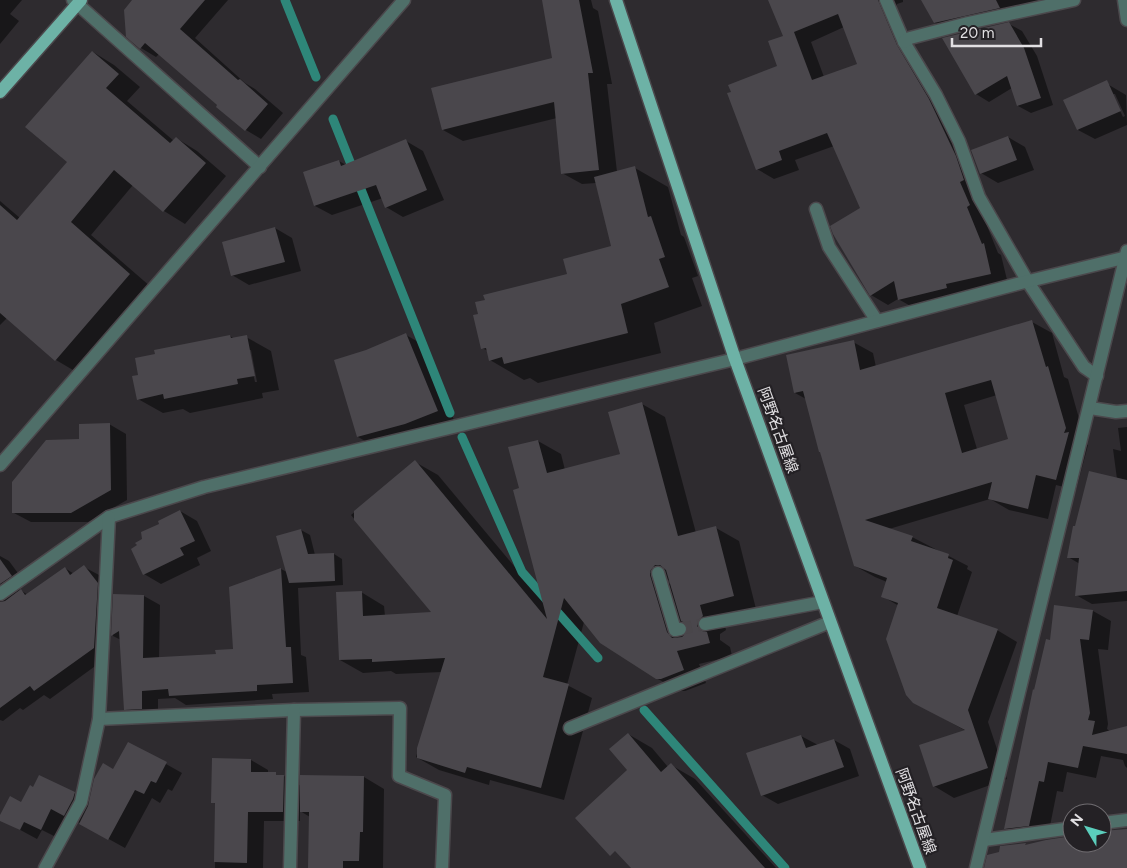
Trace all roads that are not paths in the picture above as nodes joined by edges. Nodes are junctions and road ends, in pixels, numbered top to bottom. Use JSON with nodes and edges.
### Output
{"nodes":[{"id":1,"x":404,"y":0,"type":"edge"},
{"id":2,"x":616,"y":0,"type":"edge"},
{"id":3,"x":886,"y":0,"type":"edge"},
{"id":4,"x":1074,"y":0,"type":"edge"},
{"id":5,"x":1124,"y":0,"type":"edge"},
{"id":6,"x":77,"y":1,"type":"edge"},
{"id":7,"x":1127,"y":20,"type":"edge"},
{"id":8,"x":904,"y":42,"type":"junction"},
{"id":9,"x":0,"y":92,"type":"edge"},
{"id":10,"x":260,"y":167,"type":"junction"},
{"id":11,"x":816,"y":209,"type":"dead end"},
{"id":12,"x":1127,"y":255,"type":"edge"},
{"id":13,"x":1028,"y":282,"type":"junction"},
{"id":14,"x":877,"y":321,"type":"junction"},
{"id":15,"x":735,"y":359,"type":"junction"},
{"id":16,"x":1097,"y":376,"type":"junction"},
{"id":17,"x":1090,"y":408,"type":"junction"},
{"id":18,"x":1127,"y":411,"type":"edge"},
{"id":19,"x":0,"y":465,"type":"edge"},
{"id":20,"x":109,"y":517,"type":"junction"},
{"id":21,"x":658,"y":573,"type":"dead end"},
{"id":22,"x":0,"y":594,"type":"edge"},
{"id":23,"x":823,"y":602,"type":"junction"},
{"id":24,"x":830,"y":622,"type":"junction"},
{"id":25,"x":705,"y":624,"type":"tunnel mouth"},
{"id":26,"x":680,"y":629,"type":"dead end"},
{"id":27,"x":294,"y":710,"type":"junction"},
{"id":28,"x":99,"y":719,"type":"junction"},
{"id":29,"x":570,"y":728,"type":"dead end"},
{"id":30,"x":1127,"y":820,"type":"edge"},
{"id":31,"x":1112,"y":822,"type":"edge"},
{"id":32,"x":1062,"y":829,"type":"edge"},
{"id":33,"x":984,"y":840,"type":"junction"},
{"id":34,"x":45,"y":868,"type":"edge"},
{"id":35,"x":290,"y":868,"type":"edge"},
{"id":36,"x":442,"y":868,"type":"edge"},
{"id":37,"x":920,"y":868,"type":"edge"},
{"id":38,"x":976,"y":868,"type":"edge"}],
"edges":[{"from":1,"to":10,"type":"street"},
{"from":2,"to":15,"type":"main road","name":"阿野名古屋線"},
{"from":3,"to":8,"type":"street"},
{"from":4,"to":8,"type":"street"},
{"from":5,"to":7,"type":"street"},
{"from":6,"to":9,"type":"main road"},
{"from":6,"to":10,"type":"street"},
{"from":8,"to":13,"type":"street"},
{"from":10,"to":19,"type":"street"},
{"from":11,"to":14,"type":"street"},
{"from":12,"to":13,"type":"street"},
{"from":12,"to":16,"type":"street"},
{"from":13,"to":14,"type":"street"},
{"from":13,"to":16,"type":"street"},
{"from":14,"to":15,"type":"street"},
{"from":15,"to":20,"type":"street"},
{"from":15,"to":23,"type":"main road","name":"阿野名古屋線"},
{"from":16,"to":17,"type":"street"},
{"from":17,"to":18,"type":"street"},
{"from":17,"to":33,"type":"street"},
{"from":20,"to":22,"type":"street"},
{"from":20,"to":28,"type":"street"},
{"from":21,"to":26,"type":"street"},
{"from":23,"to":24,"type":"main road","name":"阿野名古屋線"},
{"from":23,"to":25,"type":"street"},
{"from":24,"to":29,"type":"street"},
{"from":24,"to":37,"type":"main road","name":"阿野名古屋線"},
{"from":27,"to":28,"type":"street"},
{"from":27,"to":35,"type":"street"},
{"from":27,"to":36,"type":"street"},
{"from":28,"to":34,"type":"street"},
{"from":30,"to":31,"type":"street"},
{"from":32,"to":33,"type":"street"},
{"from":33,"to":38,"type":"street"}]}
